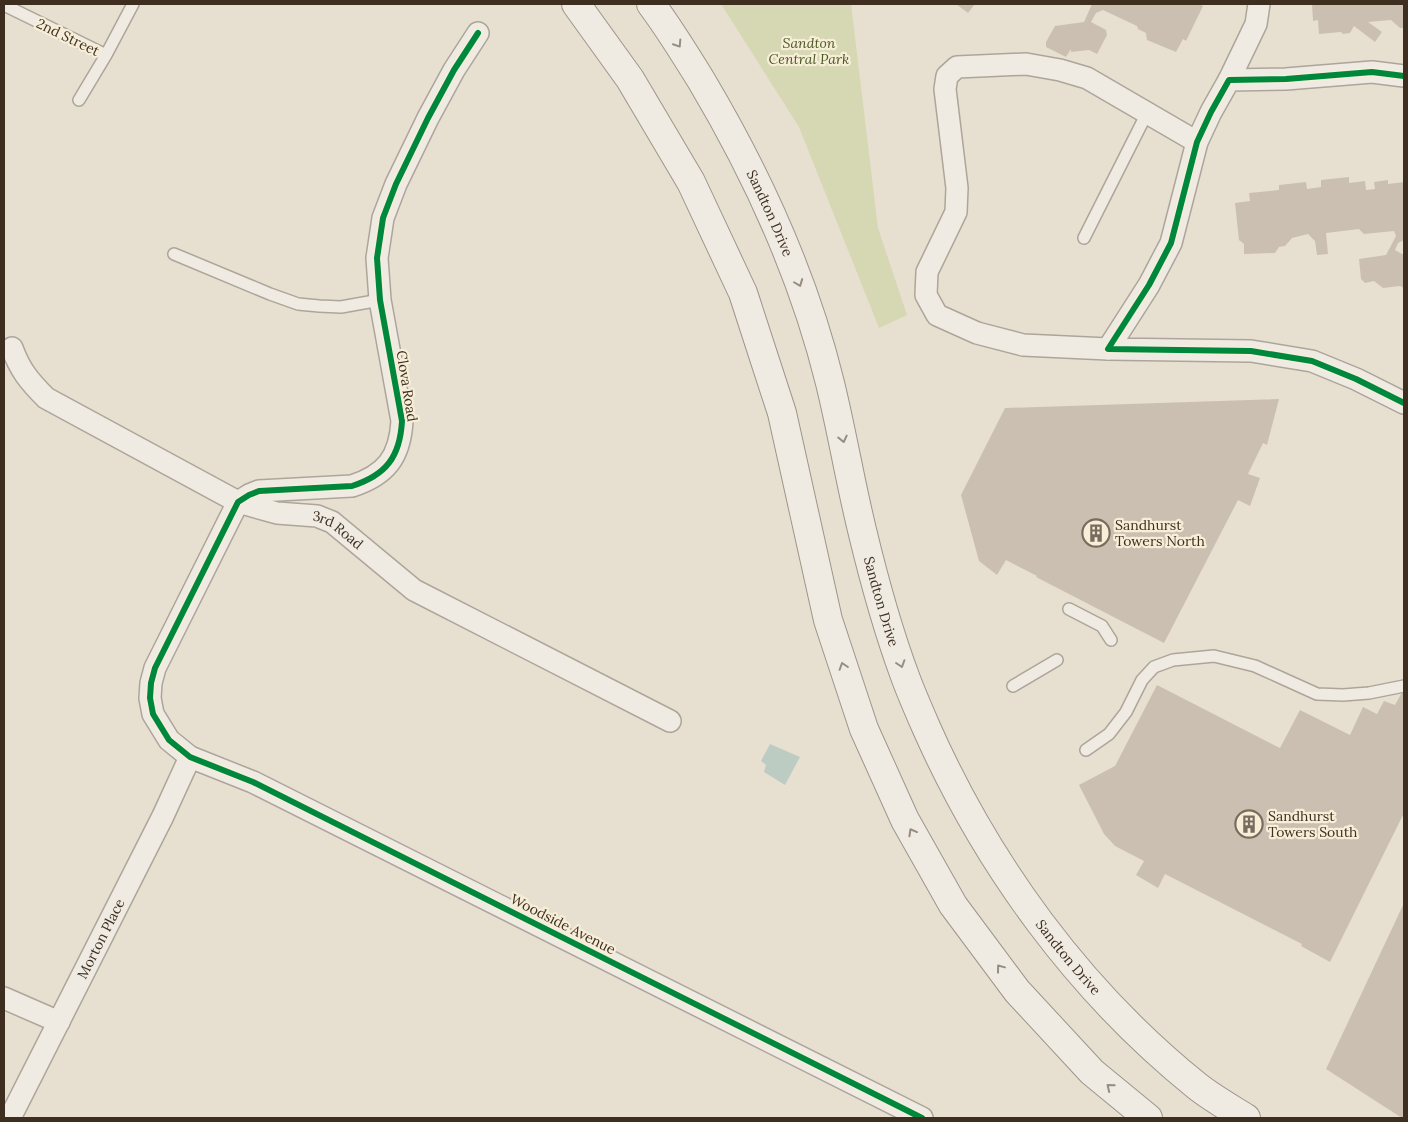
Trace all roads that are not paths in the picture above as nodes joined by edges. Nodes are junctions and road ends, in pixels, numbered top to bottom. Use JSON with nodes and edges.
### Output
{"nodes":[{"id":1,"x":133,"y":4,"type":"edge"},
{"id":2,"x":576,"y":4,"type":"edge"},
{"id":3,"x":651,"y":4,"type":"edge"},
{"id":4,"x":1260,"y":4,"type":"edge"},
{"id":5,"x":4,"y":5,"type":"edge"},
{"id":6,"x":478,"y":33,"type":"dead end"},
{"id":7,"x":106,"y":56,"type":"junction"},
{"id":8,"x":1404,"y":76,"type":"edge"},
{"id":9,"x":1229,"y":80,"type":"junction"},
{"id":10,"x":79,"y":100,"type":"dead end"},
{"id":11,"x":1147,"y":113,"type":"junction"},
{"id":12,"x":1197,"y":142,"type":"junction"},
{"id":13,"x":1084,"y":238,"type":"dead end"},
{"id":14,"x":174,"y":254,"type":"dead end"},
{"id":15,"x":380,"y":300,"type":"junction"},
{"id":16,"x":12,"y":348,"type":"dead end"},
{"id":17,"x":1108,"y":349,"type":"junction"},
{"id":18,"x":1404,"y":403,"type":"edge"},
{"id":19,"x":238,"y":502,"type":"junction"},
{"id":20,"x":1068,"y":609,"type":"dead end"},
{"id":21,"x":1111,"y":640,"type":"dead end"},
{"id":22,"x":1057,"y":660,"type":"dead end"},
{"id":23,"x":1013,"y":686,"type":"dead end"},
{"id":24,"x":1404,"y":686,"type":"edge"},
{"id":25,"x":670,"y":721,"type":"dead end"},
{"id":26,"x":1086,"y":750,"type":"dead end"},
{"id":27,"x":190,"y":757,"type":"junction"},
{"id":28,"x":4,"y":998,"type":"edge"},
{"id":29,"x":59,"y":1022,"type":"junction"},
{"id":30,"x":10,"y":1118,"type":"edge"},
{"id":31,"x":922,"y":1118,"type":"edge"},
{"id":32,"x":1148,"y":1118,"type":"edge"},
{"id":33,"x":1246,"y":1118,"type":"edge"}],
"edges":[{"from":1,"to":7,"type":"lane"},
{"from":32,"to":2,"type":"main road","one_way":true},
{"from":3,"to":33,"type":"main road","name":"Sandton Drive","one_way":true},
{"from":4,"to":9,"type":"street"},
{"from":5,"to":7,"type":"lane","name":"2nd Street"},
{"from":6,"to":15,"type":"street","name":"Clova Road"},
{"from":7,"to":10,"type":"lane"},
{"from":8,"to":9,"type":"street"},
{"from":9,"to":12,"type":"street"},
{"from":11,"to":12,"type":"street"},
{"from":11,"to":13,"type":"lane"},
{"from":11,"to":17,"type":"street"},
{"from":12,"to":17,"type":"street"},
{"from":14,"to":15,"type":"lane"},
{"from":15,"to":19,"type":"street","name":"Clova Road"},
{"from":16,"to":19,"type":"street","name":"3rd Road"},
{"from":17,"to":18,"type":"street"},
{"from":19,"to":25,"type":"street","name":"3rd Road"},
{"from":19,"to":27,"type":"street"},
{"from":20,"to":21,"type":"lane"},
{"from":22,"to":23,"type":"lane"},
{"from":24,"to":26,"type":"lane"},
{"from":27,"to":29,"type":"street","name":"Morton Place"},
{"from":27,"to":31,"type":"street","name":"Woodside Avenue"},
{"from":28,"to":29,"type":"street"},
{"from":29,"to":30,"type":"street","name":"Morton Place"}]}
